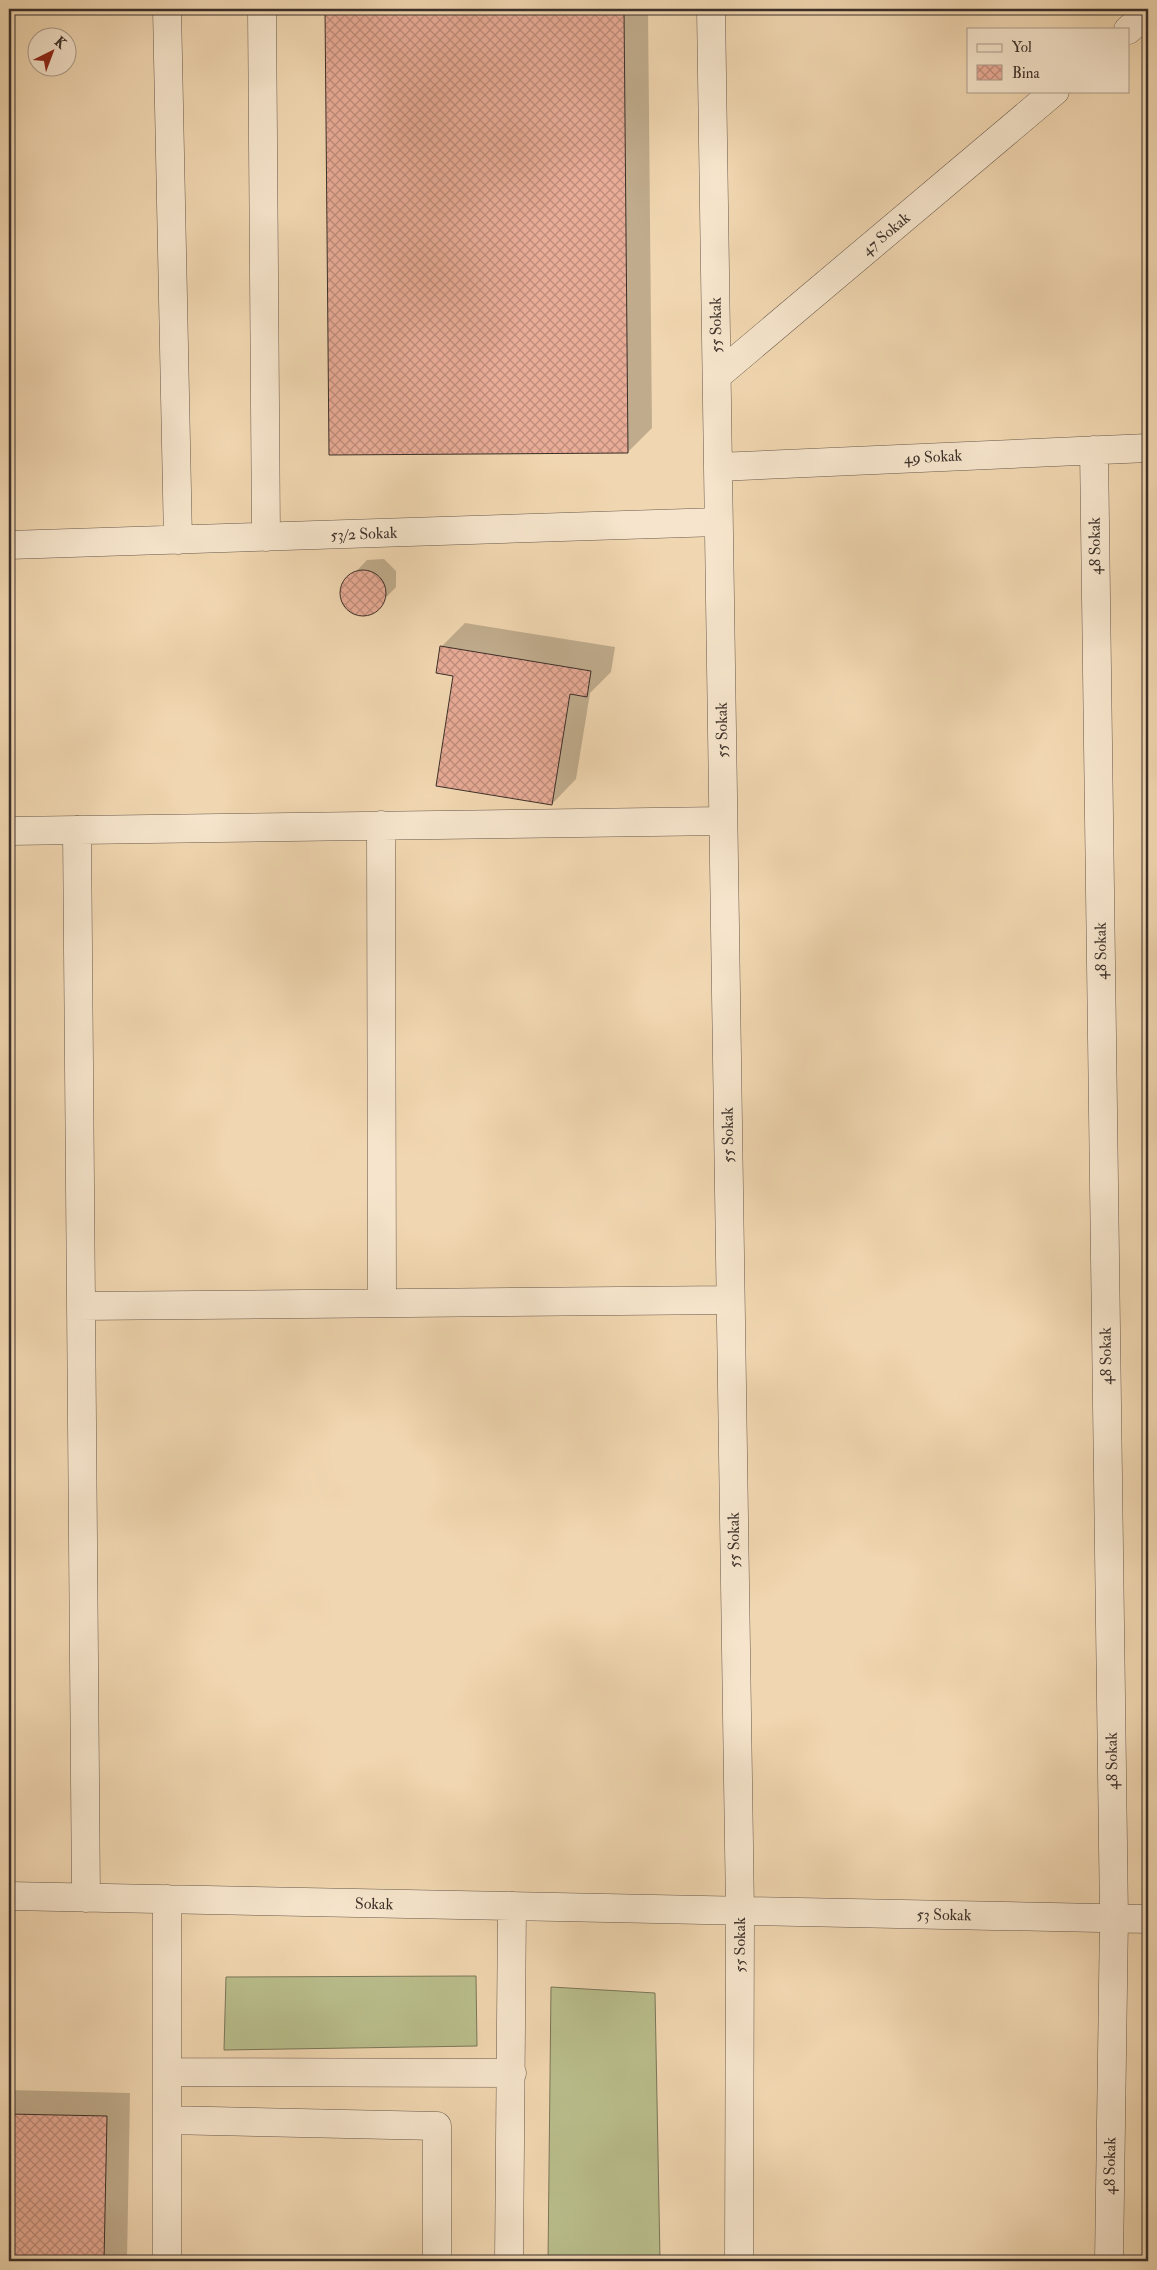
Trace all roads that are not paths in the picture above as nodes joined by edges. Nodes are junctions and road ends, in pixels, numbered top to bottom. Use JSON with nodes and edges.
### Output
{"nodes":[{"id":1,"x":167,"y":9,"type":"edge"},
{"id":2,"x":262,"y":9,"type":"edge"},
{"id":3,"x":711,"y":9,"type":"edge"},
{"id":4,"x":1148,"y":13,"type":"edge"},
{"id":5,"x":1130,"y":28,"type":"edge"},
{"id":6,"x":1055,"y":92,"type":"edge"},
{"id":7,"x":717,"y":376,"type":"junction"},
{"id":8,"x":1148,"y":448,"type":"edge"},
{"id":9,"x":1094,"y":450,"type":"junction"},
{"id":10,"x":718,"y":467,"type":"junction"},
{"id":11,"x":718,"y":522,"type":"junction"},
{"id":12,"x":266,"y":537,"type":"junction"},
{"id":13,"x":178,"y":540,"type":"junction"},
{"id":14,"x":9,"y":545,"type":"edge"},
{"id":15,"x":723,"y":821,"type":"junction"},
{"id":16,"x":381,"y":825,"type":"junction"},
{"id":17,"x":77,"y":830,"type":"junction"},
{"id":18,"x":9,"y":831,"type":"edge"},
{"id":19,"x":730,"y":1300,"type":"junction"},
{"id":20,"x":382,"y":1303,"type":"junction"},
{"id":21,"x":81,"y":1306,"type":"junction"},
{"id":22,"x":9,"y":1896,"type":"edge"},
{"id":23,"x":86,"y":1898,"type":"junction"},
{"id":24,"x":166,"y":1899,"type":"junction"},
{"id":25,"x":512,"y":1906,"type":"junction"},
{"id":26,"x":740,"y":1911,"type":"junction"},
{"id":27,"x":1114,"y":1918,"type":"junction"},
{"id":28,"x":1148,"y":1919,"type":"edge"},
{"id":29,"x":167,"y":2072,"type":"junction"},
{"id":30,"x":512,"y":2073,"type":"junction"},
{"id":31,"x":167,"y":2120,"type":"junction"},
{"id":32,"x":167,"y":2261,"type":"edge"},
{"id":33,"x":437,"y":2261,"type":"edge"},
{"id":34,"x":509,"y":2261,"type":"edge"},
{"id":35,"x":739,"y":2261,"type":"edge"},
{"id":36,"x":1109,"y":2261,"type":"edge"}],
"edges":[{"from":1,"to":13,"type":"street"},
{"from":2,"to":12,"type":"street"},
{"from":3,"to":7,"type":"street","name":"55 Sokak"},
{"from":4,"to":5,"type":"street"},
{"from":6,"to":7,"type":"street","name":"47 Sokak"},
{"from":7,"to":10,"type":"street","name":"55 Sokak"},
{"from":8,"to":9,"type":"street","name":"49 Sokak"},
{"from":9,"to":10,"type":"street","name":"49 Sokak"},
{"from":9,"to":27,"type":"street","name":"48 Sokak"},
{"from":10,"to":11,"type":"street","name":"55 Sokak"},
{"from":11,"to":12,"type":"street","name":"53/2 Sokak"},
{"from":11,"to":15,"type":"street","name":"55 Sokak"},
{"from":12,"to":13,"type":"street","name":"53/2 Sokak"},
{"from":13,"to":14,"type":"street","name":"53/2 Sokak"},
{"from":15,"to":16,"type":"street"},
{"from":15,"to":19,"type":"street","name":"55 Sokak"},
{"from":16,"to":17,"type":"street"},
{"from":16,"to":20,"type":"street"},
{"from":17,"to":18,"type":"street"},
{"from":17,"to":21,"type":"street"},
{"from":19,"to":20,"type":"street"},
{"from":19,"to":26,"type":"street","name":"55 Sokak"},
{"from":20,"to":21,"type":"street"},
{"from":21,"to":23,"type":"street"},
{"from":22,"to":23,"type":"street","name":"Sokak"},
{"from":23,"to":24,"type":"street","name":"Sokak"},
{"from":24,"to":25,"type":"street","name":"Sokak"},
{"from":24,"to":29,"type":"street"},
{"from":25,"to":26,"type":"street","name":"Sokak"},
{"from":25,"to":30,"type":"street"},
{"from":26,"to":27,"type":"street","name":"53 Sokak"},
{"from":26,"to":35,"type":"street","name":"55 Sokak"},
{"from":27,"to":28,"type":"street","name":"53 Sokak"},
{"from":27,"to":36,"type":"street","name":"48 Sokak"},
{"from":29,"to":30,"type":"street"},
{"from":29,"to":31,"type":"street"},
{"from":30,"to":34,"type":"street"},
{"from":31,"to":32,"type":"street"},
{"from":31,"to":33,"type":"street"}]}
